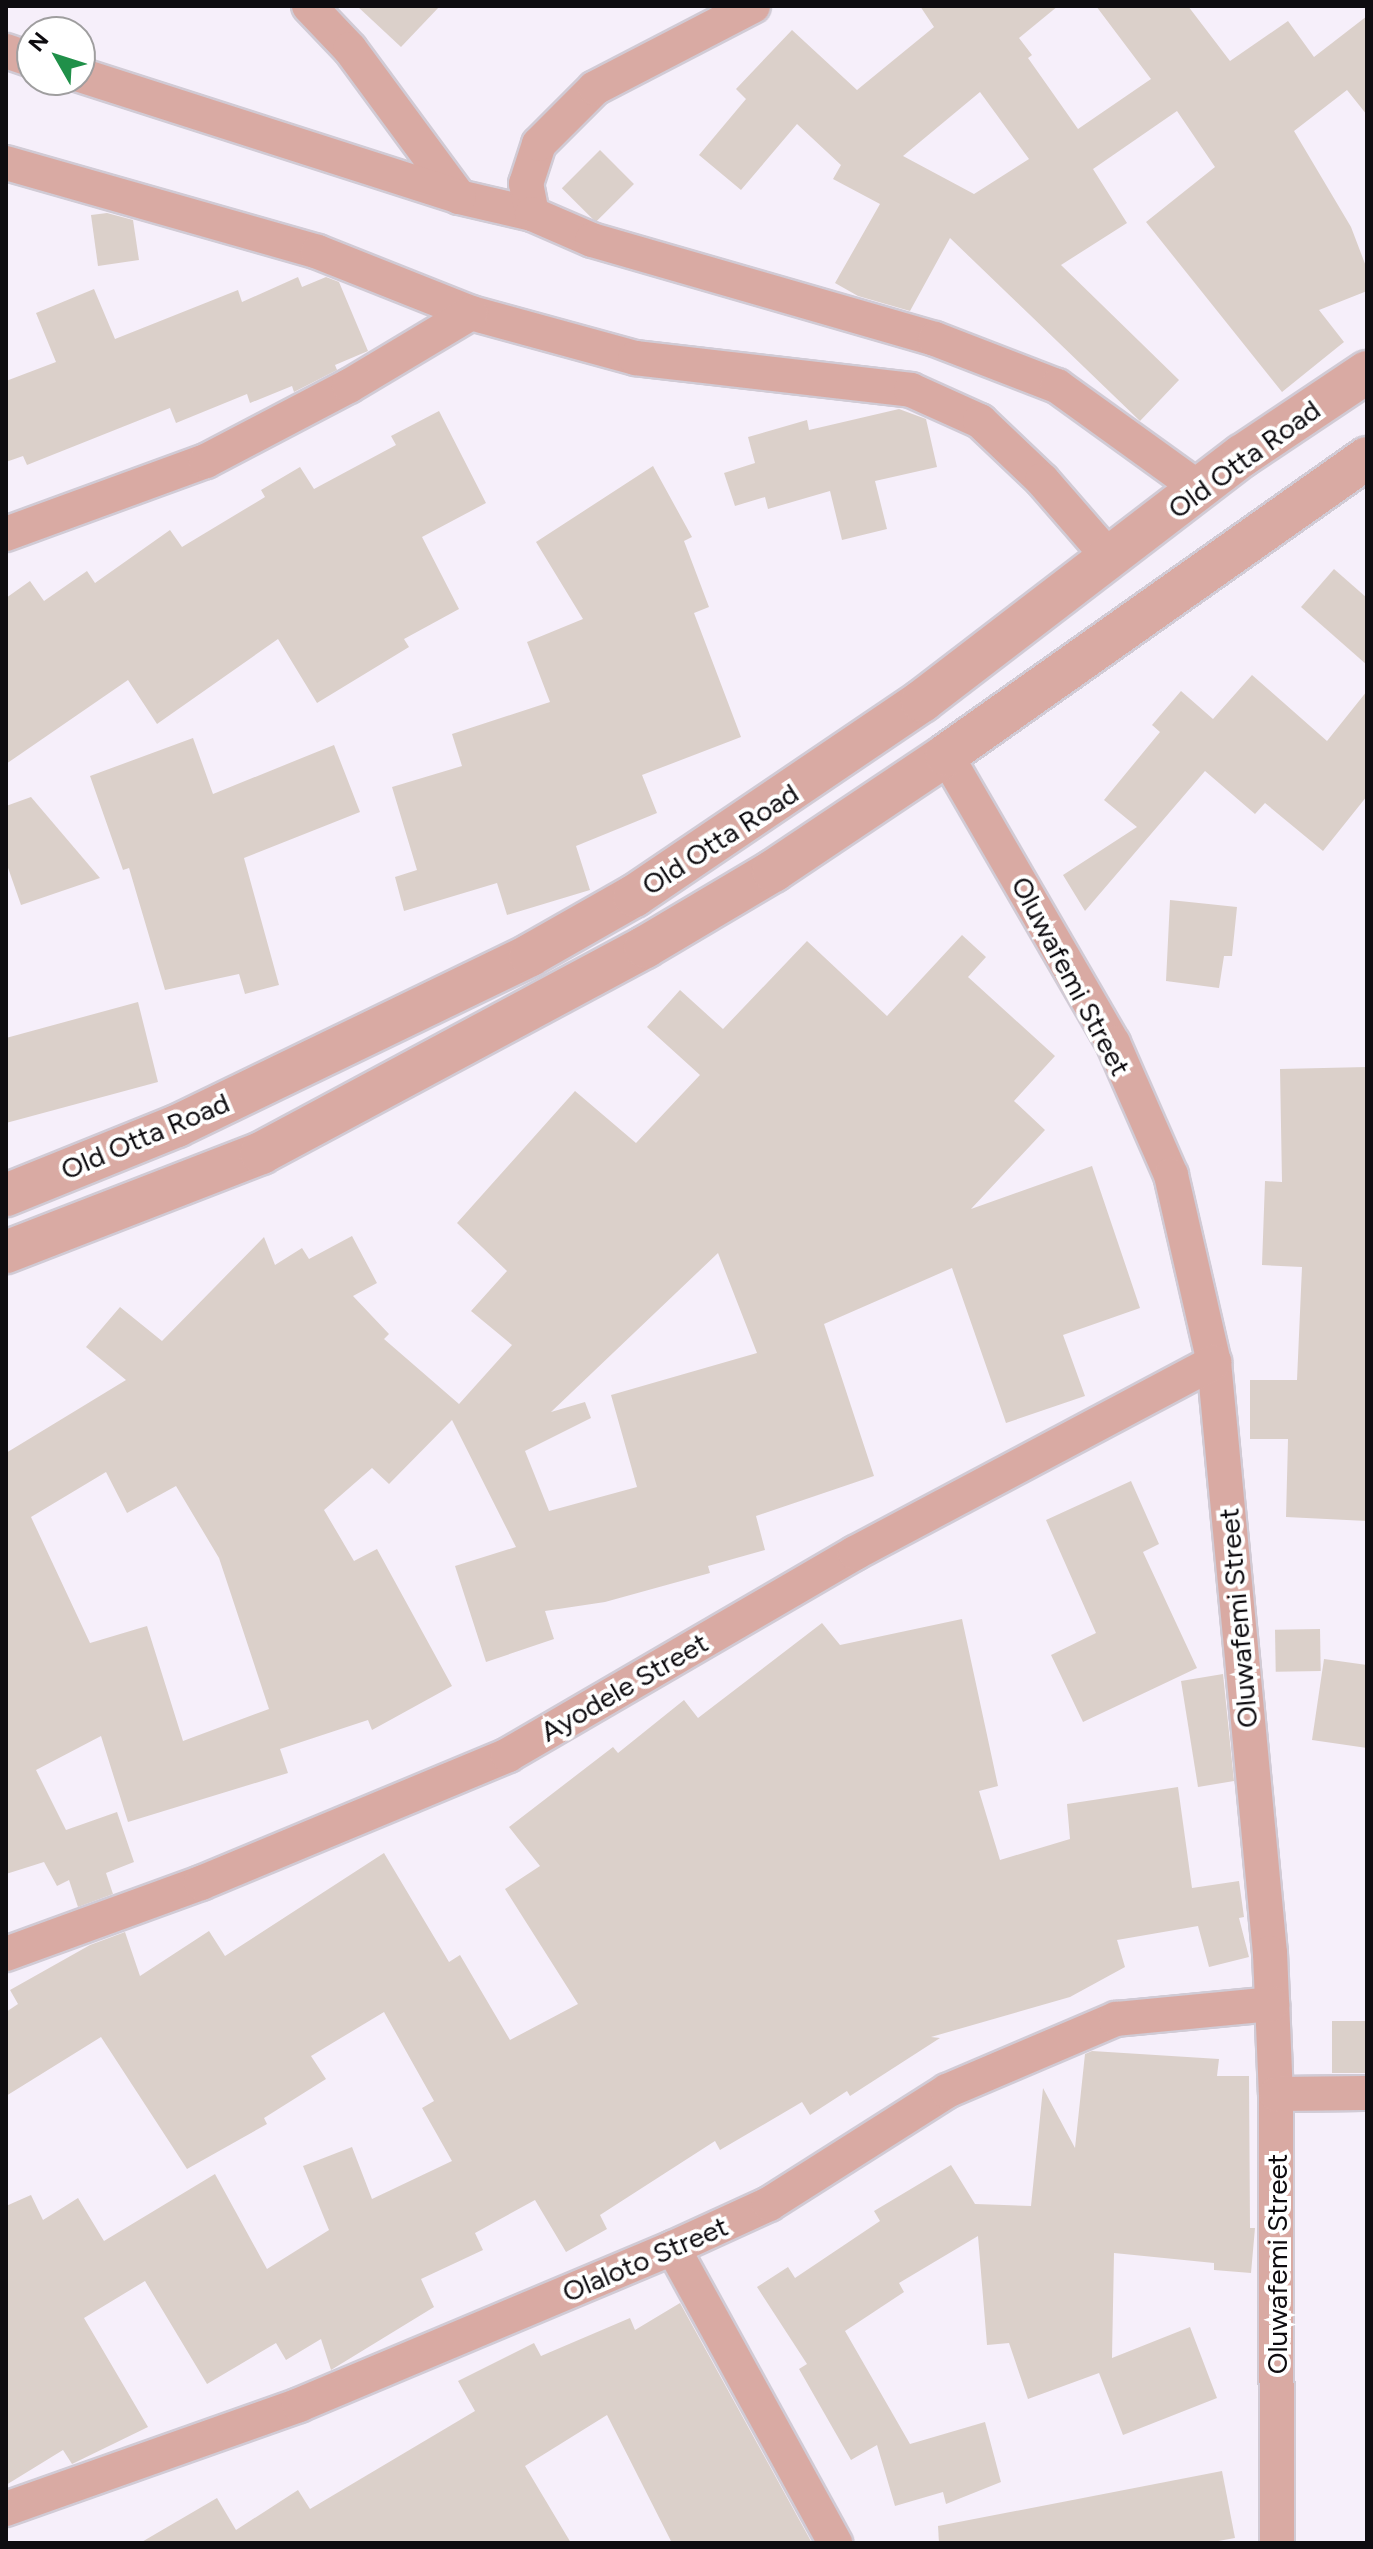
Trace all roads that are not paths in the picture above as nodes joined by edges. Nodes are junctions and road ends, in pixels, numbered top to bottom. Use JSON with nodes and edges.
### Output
{"nodes":[{"id":1,"x":309,"y":6,"type":"edge"},
{"id":2,"x":753,"y":6,"type":"edge"},
{"id":3,"x":96,"y":80,"type":"edge"},
{"id":4,"x":6,"y":163,"type":"edge"},
{"id":5,"x":459,"y":197,"type":"junction"},
{"id":6,"x":532,"y":214,"type":"junction"},
{"id":7,"x":471,"y":313,"type":"junction"},
{"id":8,"x":1367,"y":372,"type":"edge"},
{"id":9,"x":1367,"y":458,"type":"edge"},
{"id":10,"x":1186,"y":500,"type":"junction"},
{"id":11,"x":6,"y":534,"type":"edge"},
{"id":12,"x":1120,"y":549,"type":"junction"},
{"id":13,"x":963,"y":671,"type":"junction"},
{"id":14,"x":1001,"y":716,"type":"junction"},
{"id":15,"x":946,"y":755,"type":"junction"},
{"id":16,"x":6,"y":1195,"type":"edge"},
{"id":17,"x":6,"y":1252,"type":"edge"},
{"id":18,"x":1214,"y":1362,"type":"junction"},
{"id":19,"x":6,"y":1954,"type":"edge"},
{"id":20,"x":1272,"y":2004,"type":"junction"},
{"id":21,"x":1367,"y":2093,"type":"edge"},
{"id":22,"x":1276,"y":2094,"type":"junction"},
{"id":23,"x":673,"y":2248,"type":"junction"},
{"id":24,"x":6,"y":2509,"type":"edge"},
{"id":25,"x":835,"y":2543,"type":"edge"},
{"id":26,"x":1277,"y":2543,"type":"edge"}],
"edges":[{"from":1,"to":5,"type":"street"},
{"from":2,"to":6,"type":"street"},
{"from":3,"to":5,"type":"street"},
{"from":4,"to":7,"type":"street"},
{"from":5,"to":6,"type":"street"},
{"from":6,"to":10,"type":"street"},
{"from":7,"to":11,"type":"street"},
{"from":7,"to":12,"type":"street"},
{"from":8,"to":10,"type":"street","name":"Old Otta Road"},
{"from":9,"to":14,"type":"street","name":"Old Otta Road"},
{"from":10,"to":12,"type":"street","name":"Old Otta Road"},
{"from":12,"to":13,"type":"street","name":"Old Otta Road"},
{"from":13,"to":14,"type":"street"},
{"from":13,"to":16,"type":"street","name":"Old Otta Road"},
{"from":14,"to":15,"type":"street","name":"Old Otta Road"},
{"from":15,"to":17,"type":"street","name":"Old Otta Road"},
{"from":15,"to":18,"type":"street","name":"Oluwafemi Street"},
{"from":18,"to":19,"type":"street","name":"Ayodele Street"},
{"from":18,"to":20,"type":"street","name":"Oluwafemi Street"},
{"from":20,"to":22,"type":"street","name":"Oluwafemi Street"},
{"from":20,"to":23,"type":"street","name":"Olaloto Street"},
{"from":21,"to":22,"type":"street"},
{"from":22,"to":26,"type":"street","name":"Oluwafemi Street"},
{"from":23,"to":24,"type":"street","name":"Olaloto Street"},
{"from":23,"to":25,"type":"street"}]}
